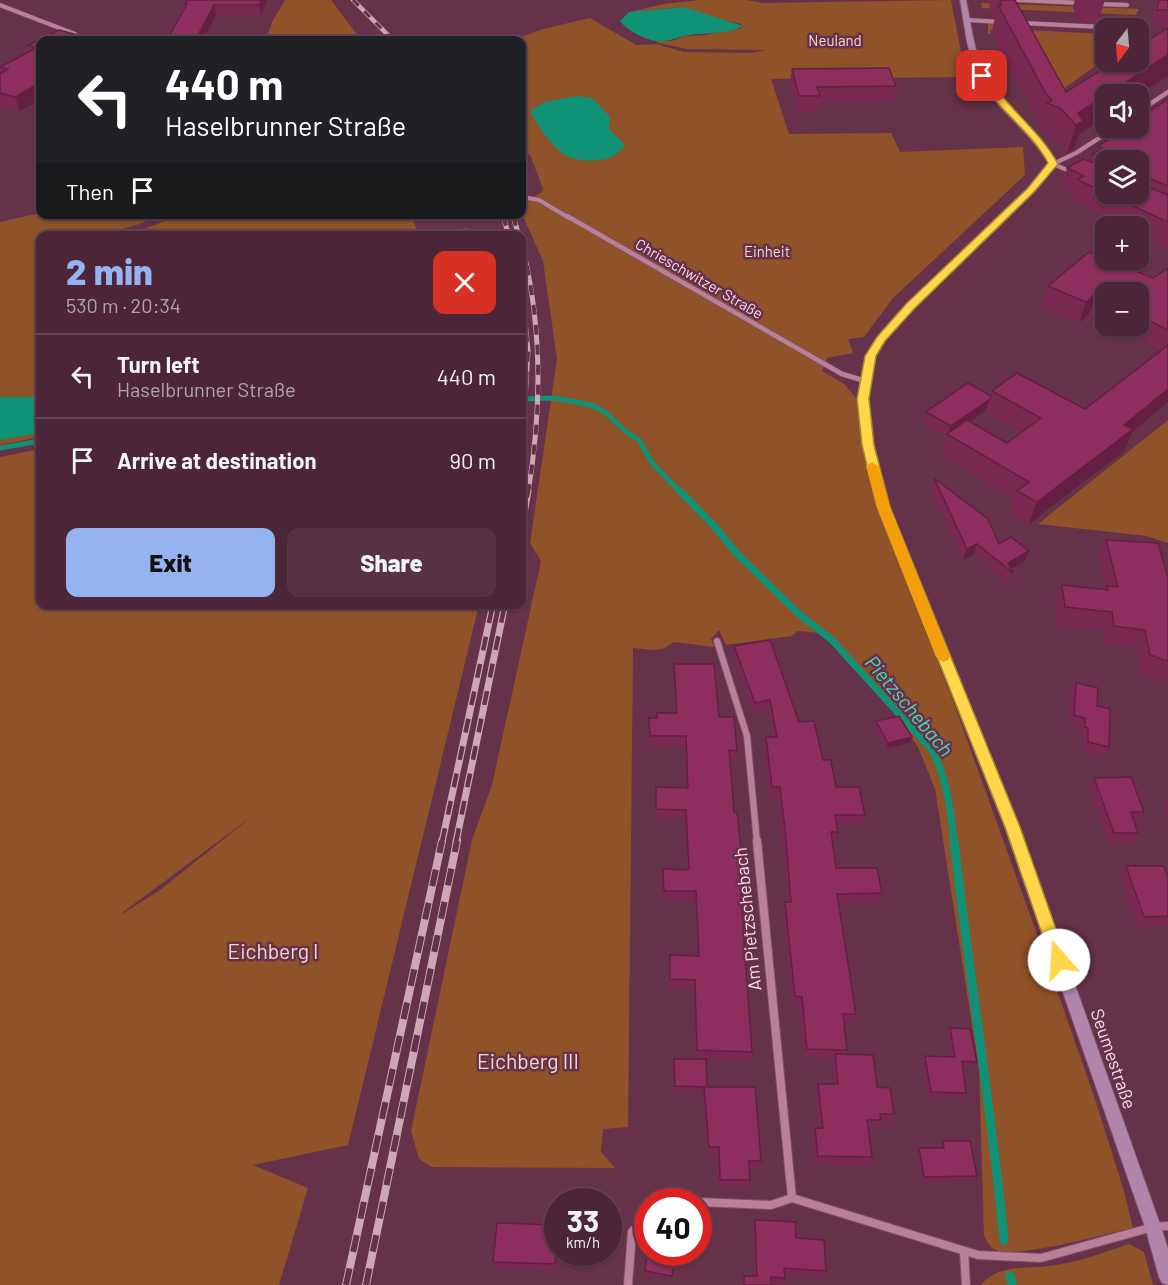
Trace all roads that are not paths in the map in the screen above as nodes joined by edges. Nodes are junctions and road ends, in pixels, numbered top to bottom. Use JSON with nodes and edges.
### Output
{"nodes":[{"id":1,"x":963,"y":0,"type":"edge"},
{"id":2,"x":1016,"y":0,"type":"edge"},
{"id":3,"x":1065,"y":1,"type":"edge"},
{"id":4,"x":1084,"y":3,"type":"dead end"},
{"id":5,"x":1094,"y":3,"type":"dead end"},
{"id":6,"x":0,"y":5,"type":"edge"},
{"id":7,"x":1127,"y":5,"type":"dead end"},
{"id":8,"x":968,"y":20,"type":"junction"},
{"id":9,"x":1006,"y":23,"type":"edge"},
{"id":10,"x":1017,"y":23,"type":"edge"},
{"id":11,"x":1095,"y":27,"type":"edge"},
{"id":12,"x":79,"y":35,"type":"edge"},
{"id":13,"x":1168,"y":92,"type":"edge"},
{"id":14,"x":1149,"y":105,"type":"edge"},
{"id":15,"x":1099,"y":138,"type":"edge"},
{"id":16,"x":1053,"y":164,"type":"junction"},
{"id":17,"x":1074,"y":173,"type":"edge"},
{"id":18,"x":526,"y":198,"type":"edge"},
{"id":19,"x":865,"y":381,"type":"junction"},
{"id":20,"x":717,"y":641,"type":"dead end"},
{"id":21,"x":792,"y":1198,"type":"junction"},
{"id":22,"x":712,"y":1203,"type":"edge"},
{"id":23,"x":1168,"y":1226,"type":"edge"},
{"id":24,"x":1153,"y":1227,"type":"junction"},
{"id":25,"x":634,"y":1230,"type":"edge"},
{"id":26,"x":964,"y":1251,"type":"junction"},
{"id":27,"x":1168,"y":1277,"type":"edge"},
{"id":28,"x":628,"y":1285,"type":"edge"},
{"id":29,"x":966,"y":1285,"type":"edge"}],
"edges":[{"from":1,"to":8,"type":"street"},
{"from":2,"to":3,"type":"street"},
{"from":3,"to":4,"type":"street"},
{"from":5,"to":7,"type":"street"},
{"from":6,"to":12,"type":"street"},
{"from":8,"to":9,"type":"street"},
{"from":8,"to":16,"type":"street"},
{"from":10,"to":11,"type":"street"},
{"from":13,"to":14,"type":"street"},
{"from":15,"to":16,"type":"street","name":"Seumestraße"},
{"from":16,"to":17,"type":"street"},
{"from":16,"to":19,"type":"street","name":"Seumestraße"},
{"from":18,"to":19,"type":"street","name":"Chrieschwitzer Straße"},
{"from":19,"to":24,"type":"street","name":"Seumestraße"},
{"from":20,"to":21,"type":"street","name":"Am Pietzschebach"},
{"from":21,"to":22,"type":"street"},
{"from":21,"to":26,"type":"street"},
{"from":23,"to":24,"type":"street"},
{"from":24,"to":26,"type":"street"},
{"from":24,"to":27,"type":"street","name":"Seumestraße"},
{"from":25,"to":28,"type":"street"},
{"from":26,"to":29,"type":"street"}]}
